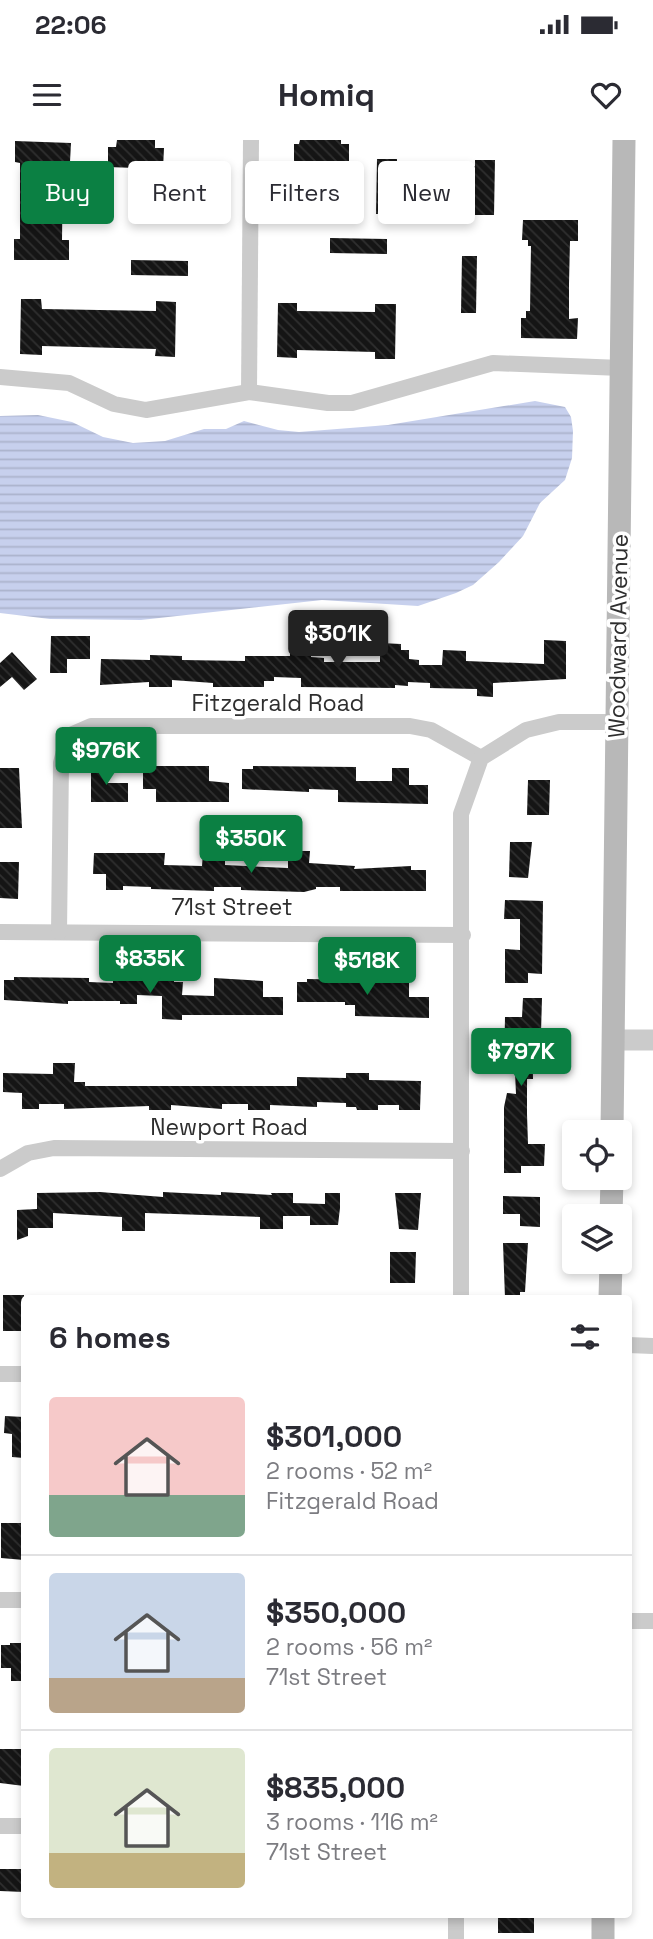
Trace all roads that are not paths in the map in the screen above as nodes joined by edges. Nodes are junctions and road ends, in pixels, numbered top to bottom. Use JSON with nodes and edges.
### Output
{"nodes":[{"id":1,"x":251,"y":140,"type":"edge"},
{"id":2,"x":624,"y":140,"type":"edge"},
{"id":3,"x":621,"y":368,"type":"junction"},
{"id":4,"x":0,"y":377,"type":"edge"},
{"id":5,"x":249,"y":392,"type":"junction"},
{"id":6,"x":617,"y":722,"type":"junction"},
{"id":7,"x":481,"y":758,"type":"junction"},
{"id":8,"x":0,"y":932,"type":"edge"},
{"id":9,"x":59,"y":932,"type":"junction"},
{"id":10,"x":463,"y":935,"type":"junction"},
{"id":11,"x":614,"y":1040,"type":"junction"},
{"id":12,"x":653,"y":1040,"type":"edge"},
{"id":13,"x":612,"y":1120,"type":"edge"},
{"id":14,"x":462,"y":1151,"type":"junction"},
{"id":15,"x":0,"y":1169,"type":"edge"},
{"id":16,"x":611,"y":1274,"type":"edge"},
{"id":17,"x":461,"y":1295,"type":"edge"},
{"id":18,"x":610,"y":1295,"type":"edge"},
{"id":19,"x":632,"y":1345,"type":"edge"},
{"id":20,"x":653,"y":1346,"type":"edge"},
{"id":21,"x":0,"y":1374,"type":"edge"},
{"id":22,"x":21,"y":1374,"type":"edge"},
{"id":23,"x":0,"y":1600,"type":"edge"},
{"id":24,"x":21,"y":1601,"type":"edge"},
{"id":25,"x":632,"y":1621,"type":"edge"},
{"id":26,"x":653,"y":1621,"type":"edge"},
{"id":27,"x":0,"y":1826,"type":"edge"},
{"id":28,"x":21,"y":1826,"type":"edge"},
{"id":29,"x":456,"y":1918,"type":"edge"},
{"id":30,"x":603,"y":1918,"type":"edge"},
{"id":31,"x":456,"y":1939,"type":"edge"},
{"id":32,"x":603,"y":1939,"type":"edge"}],
"edges":[{"from":1,"to":5,"type":"street"},
{"from":2,"to":3,"type":"main road","name":"Woodward Avenue"},
{"from":3,"to":5,"type":"street"},
{"from":3,"to":6,"type":"main road","name":"Woodward Avenue"},
{"from":4,"to":5,"type":"street"},
{"from":6,"to":7,"type":"street"},
{"from":6,"to":11,"type":"main road","name":"Woodward Avenue"},
{"from":7,"to":9,"type":"street","name":"Fitzgerald Road"},
{"from":7,"to":10,"type":"street"},
{"from":8,"to":9,"type":"street","name":"71st Street"},
{"from":9,"to":10,"type":"street","name":"71st Street"},
{"from":10,"to":14,"type":"street"},
{"from":11,"to":12,"type":"street"},
{"from":11,"to":13,"type":"main road","name":"Woodward Avenue"},
{"from":14,"to":15,"type":"street","name":"Newport Road"},
{"from":14,"to":17,"type":"street"},
{"from":16,"to":18,"type":"main road"},
{"from":19,"to":20,"type":"street"},
{"from":21,"to":22,"type":"street"},
{"from":23,"to":24,"type":"street"},
{"from":25,"to":26,"type":"street"},
{"from":27,"to":28,"type":"street"},
{"from":29,"to":31,"type":"street"},
{"from":30,"to":32,"type":"main road"}]}
